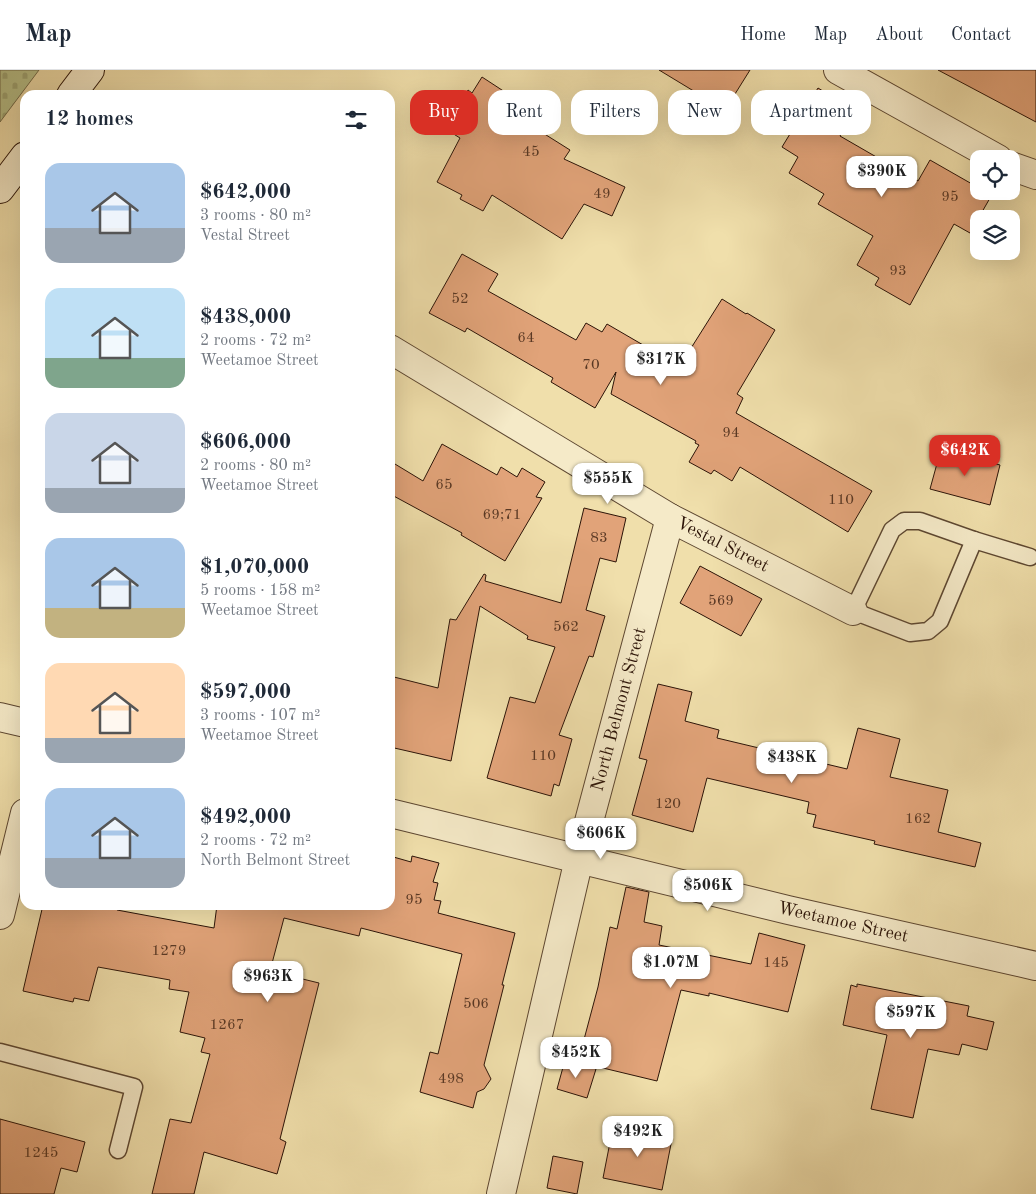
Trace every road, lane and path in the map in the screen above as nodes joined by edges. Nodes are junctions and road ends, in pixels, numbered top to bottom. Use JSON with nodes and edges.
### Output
{"nodes":[{"id":1,"x":90,"y":70,"type":"edge"},
{"id":2,"x":854,"y":74,"type":"edge"},
{"id":3,"x":75,"y":90,"type":"edge"},
{"id":4,"x":983,"y":150,"type":"edge"},
{"id":5,"x":20,"y":163,"type":"edge"},
{"id":6,"x":1020,"y":169,"type":"edge"},
{"id":7,"x":1036,"y":175,"type":"edge"},
{"id":8,"x":0,"y":190,"type":"edge"},
{"id":9,"x":395,"y":352,"type":"edge"},
{"id":10,"x":670,"y":518,"type":"junction"},
{"id":11,"x":974,"y":540,"type":"junction"},
{"id":12,"x":1030,"y":557,"type":"dead end"},
{"id":13,"x":853,"y":611,"type":"junction"},
{"id":14,"x":0,"y":717,"type":"edge"},
{"id":15,"x":20,"y":722,"type":"edge"},
{"id":16,"x":395,"y":813,"type":"edge"},
{"id":17,"x":20,"y":833,"type":"edge"},
{"id":18,"x":579,"y":859,"type":"junction"},
{"id":19,"x":0,"y":915,"type":"edge"},
{"id":20,"x":1036,"y":966,"type":"edge"},
{"id":21,"x":0,"y":1052,"type":"edge"},
{"id":22,"x":118,"y":1150,"type":"dead end"},
{"id":23,"x":501,"y":1194,"type":"edge"}],
"edges":[{"from":1,"to":3,"type":"street"},
{"from":2,"to":4,"type":"street"},
{"from":5,"to":8,"type":"street"},
{"from":6,"to":7,"type":"street"},
{"from":9,"to":10,"type":"street","name":"Vestal Street"},
{"from":10,"to":13,"type":"street","name":"Vestal Street"},
{"from":10,"to":18,"type":"street","name":"North Belmont Street"},
{"from":11,"to":12,"type":"lane"},
{"from":11,"to":13,"type":"lane"},
{"from":11,"to":13,"type":"lane"},
{"from":14,"to":15,"type":"street"},
{"from":16,"to":18,"type":"street","name":"Weetamoe Street"},
{"from":17,"to":19,"type":"street"},
{"from":18,"to":20,"type":"street","name":"Weetamoe Street"},
{"from":18,"to":23,"type":"street","name":"North Belmont Street"},
{"from":21,"to":22,"type":"lane"}]}
